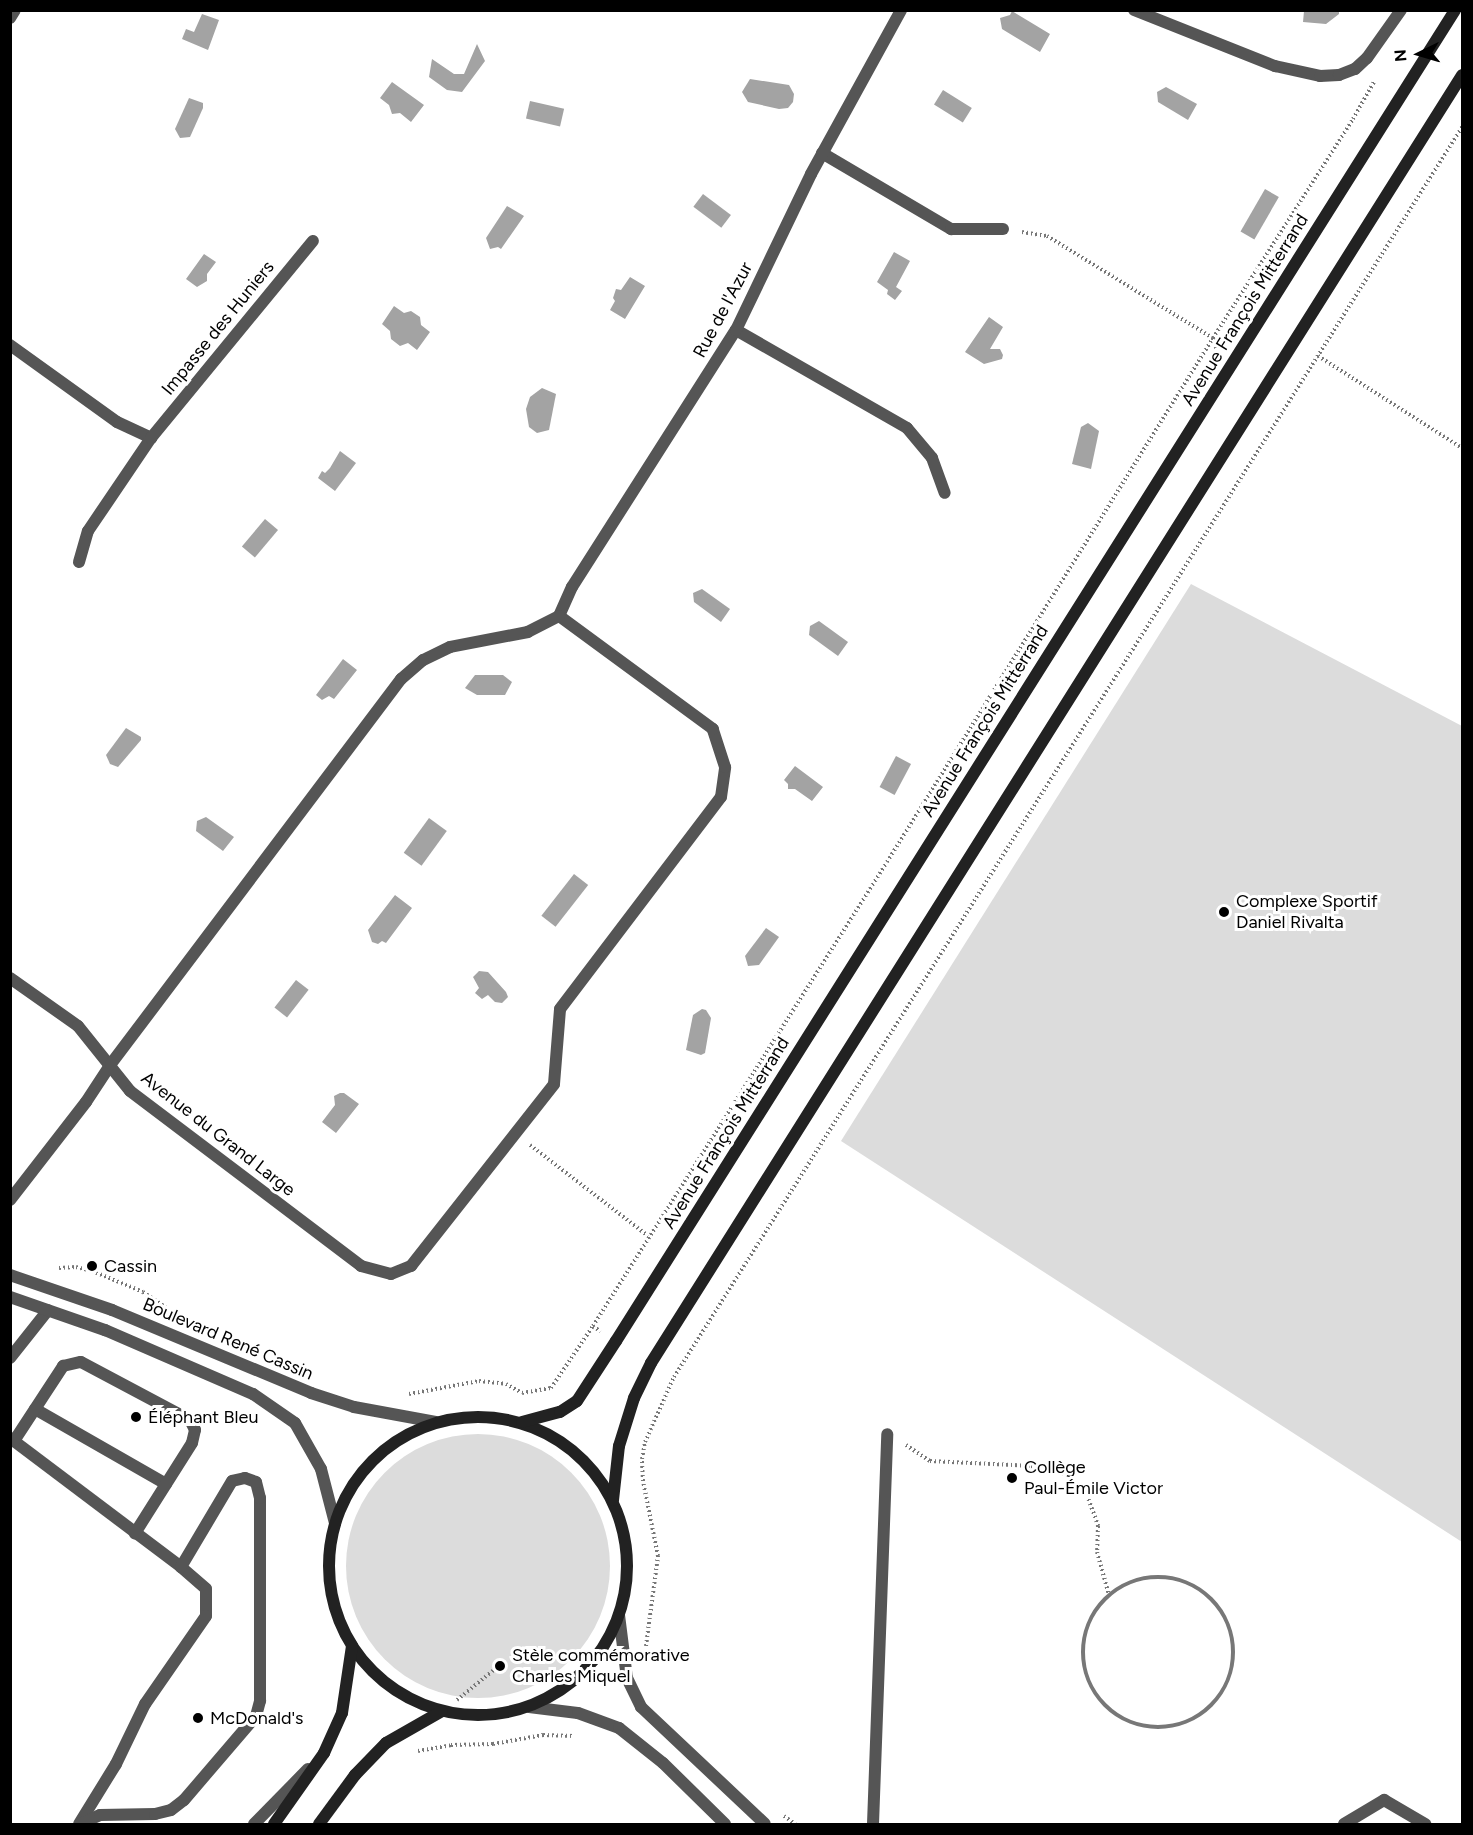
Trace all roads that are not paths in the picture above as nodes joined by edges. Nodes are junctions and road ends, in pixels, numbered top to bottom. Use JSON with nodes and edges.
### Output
{"nodes":[{"id":1,"x":15,"y":10,"type":"edge"},
{"id":2,"x":901,"y":10,"type":"edge"},
{"id":3,"x":1134,"y":10,"type":"edge"},
{"id":4,"x":1401,"y":10,"type":"edge"},
{"id":5,"x":1455,"y":10,"type":"edge"},
{"id":6,"x":10,"y":18,"type":"edge"},
{"id":7,"x":1462,"y":75,"type":"edge"},
{"id":8,"x":822,"y":153,"type":"junction"},
{"id":9,"x":1003,"y":229,"type":"road end"},
{"id":10,"x":313,"y":241,"type":"dead end"},
{"id":11,"x":736,"y":330,"type":"junction"},
{"id":12,"x":10,"y":345,"type":"edge"},
{"id":13,"x":151,"y":438,"type":"junction"},
{"id":14,"x":945,"y":494,"type":"dead end"},
{"id":15,"x":79,"y":562,"type":"dead end"},
{"id":16,"x":559,"y":616,"type":"junction"},
{"id":17,"x":10,"y":978,"type":"edge"},
{"id":18,"x":111,"y":1064,"type":"junction"},
{"id":19,"x":10,"y":1200,"type":"edge"},
{"id":20,"x":10,"y":1275,"type":"edge"},
{"id":21,"x":10,"y":1297,"type":"edge"},
{"id":22,"x":48,"y":1310,"type":"junction"},
{"id":23,"x":10,"y":1358,"type":"edge"},
{"id":24,"x":35,"y":1409,"type":"junction"},
{"id":25,"x":436,"y":1422,"type":"junction"},
{"id":26,"x":522,"y":1422,"type":"junction"},
{"id":27,"x":887,"y":1434,"type":"road end"},
{"id":28,"x":12,"y":1440,"type":"edge"},
{"id":29,"x":166,"y":1484,"type":"junction"},
{"id":30,"x":613,"y":1500,"type":"junction"},
{"id":31,"x":334,"y":1523,"type":"junction"},
{"id":32,"x":135,"y":1533,"type":"junction"},
{"id":33,"x":182,"y":1567,"type":"junction"},
{"id":34,"x":619,"y":1615,"type":"junction"},
{"id":35,"x":352,"y":1646,"type":"junction"},
{"id":36,"x":529,"y":1707,"type":"junction"},
{"id":37,"x":442,"y":1711,"type":"junction"},
{"id":38,"x":324,"y":1753,"type":"junction"},
{"id":39,"x":80,"y":1824,"type":"edge"},
{"id":40,"x":254,"y":1824,"type":"edge"},
{"id":41,"x":274,"y":1824,"type":"edge"},
{"id":42,"x":319,"y":1824,"type":"edge"},
{"id":43,"x":725,"y":1824,"type":"edge"},
{"id":44,"x":765,"y":1824,"type":"edge"},
{"id":45,"x":873,"y":1824,"type":"edge"},
{"id":46,"x":1344,"y":1824,"type":"edge"},
{"id":47,"x":1425,"y":1824,"type":"edge"}],
"edges":[{"from":1,"to":6,"type":"street"},
{"from":2,"to":8,"type":"street","name":"Rue de l'Azur"},
{"from":3,"to":4,"type":"street"},
{"from":5,"to":26,"type":"main road","name":"Avenue François Mitterrand"},
{"from":7,"to":30,"type":"main road"},
{"from":8,"to":9,"type":"street"},
{"from":8,"to":11,"type":"street","name":"Rue de l'Azur"},
{"from":10,"to":13,"type":"street","name":"Impasse des Huniers"},
{"from":11,"to":14,"type":"street"},
{"from":11,"to":16,"type":"street","name":"Rue de l'Azur"},
{"from":12,"to":13,"type":"street"},
{"from":13,"to":15,"type":"street","name":"Impasse des Huniers"},
{"from":16,"to":18,"type":"street"},
{"from":16,"to":18,"type":"street","name":"Avenue du Grand Large"},
{"from":17,"to":18,"type":"street","name":"Avenue du Grand Large"},
{"from":18,"to":19,"type":"street"},
{"from":20,"to":25,"type":"street","name":"Boulevard René Cassin"},
{"from":21,"to":22,"type":"street"},
{"from":22,"to":23,"type":"street"},
{"from":22,"to":31,"type":"street"},
{"from":24,"to":28,"type":"street"},
{"from":24,"to":29,"type":"street"},
{"from":24,"to":29,"type":"street"},
{"from":25,"to":26,"type":"main road"},
{"from":25,"to":31,"type":"main road"},
{"from":26,"to":30,"type":"main road"},
{"from":27,"to":45,"type":"street"},
{"from":28,"to":32,"type":"street"},
{"from":29,"to":32,"type":"street"},
{"from":30,"to":34,"type":"main road"},
{"from":31,"to":35,"type":"main road"},
{"from":32,"to":33,"type":"street"},
{"from":33,"to":39,"type":"street"},
{"from":33,"to":39,"type":"street"},
{"from":34,"to":36,"type":"main road"},
{"from":34,"to":44,"type":"street"},
{"from":35,"to":37,"type":"main road"},
{"from":35,"to":38,"type":"main road"},
{"from":36,"to":37,"type":"main road"},
{"from":36,"to":43,"type":"street"},
{"from":37,"to":42,"type":"main road"},
{"from":38,"to":40,"type":"street"},
{"from":38,"to":41,"type":"main road"},
{"from":46,"to":47,"type":"street"}]}
